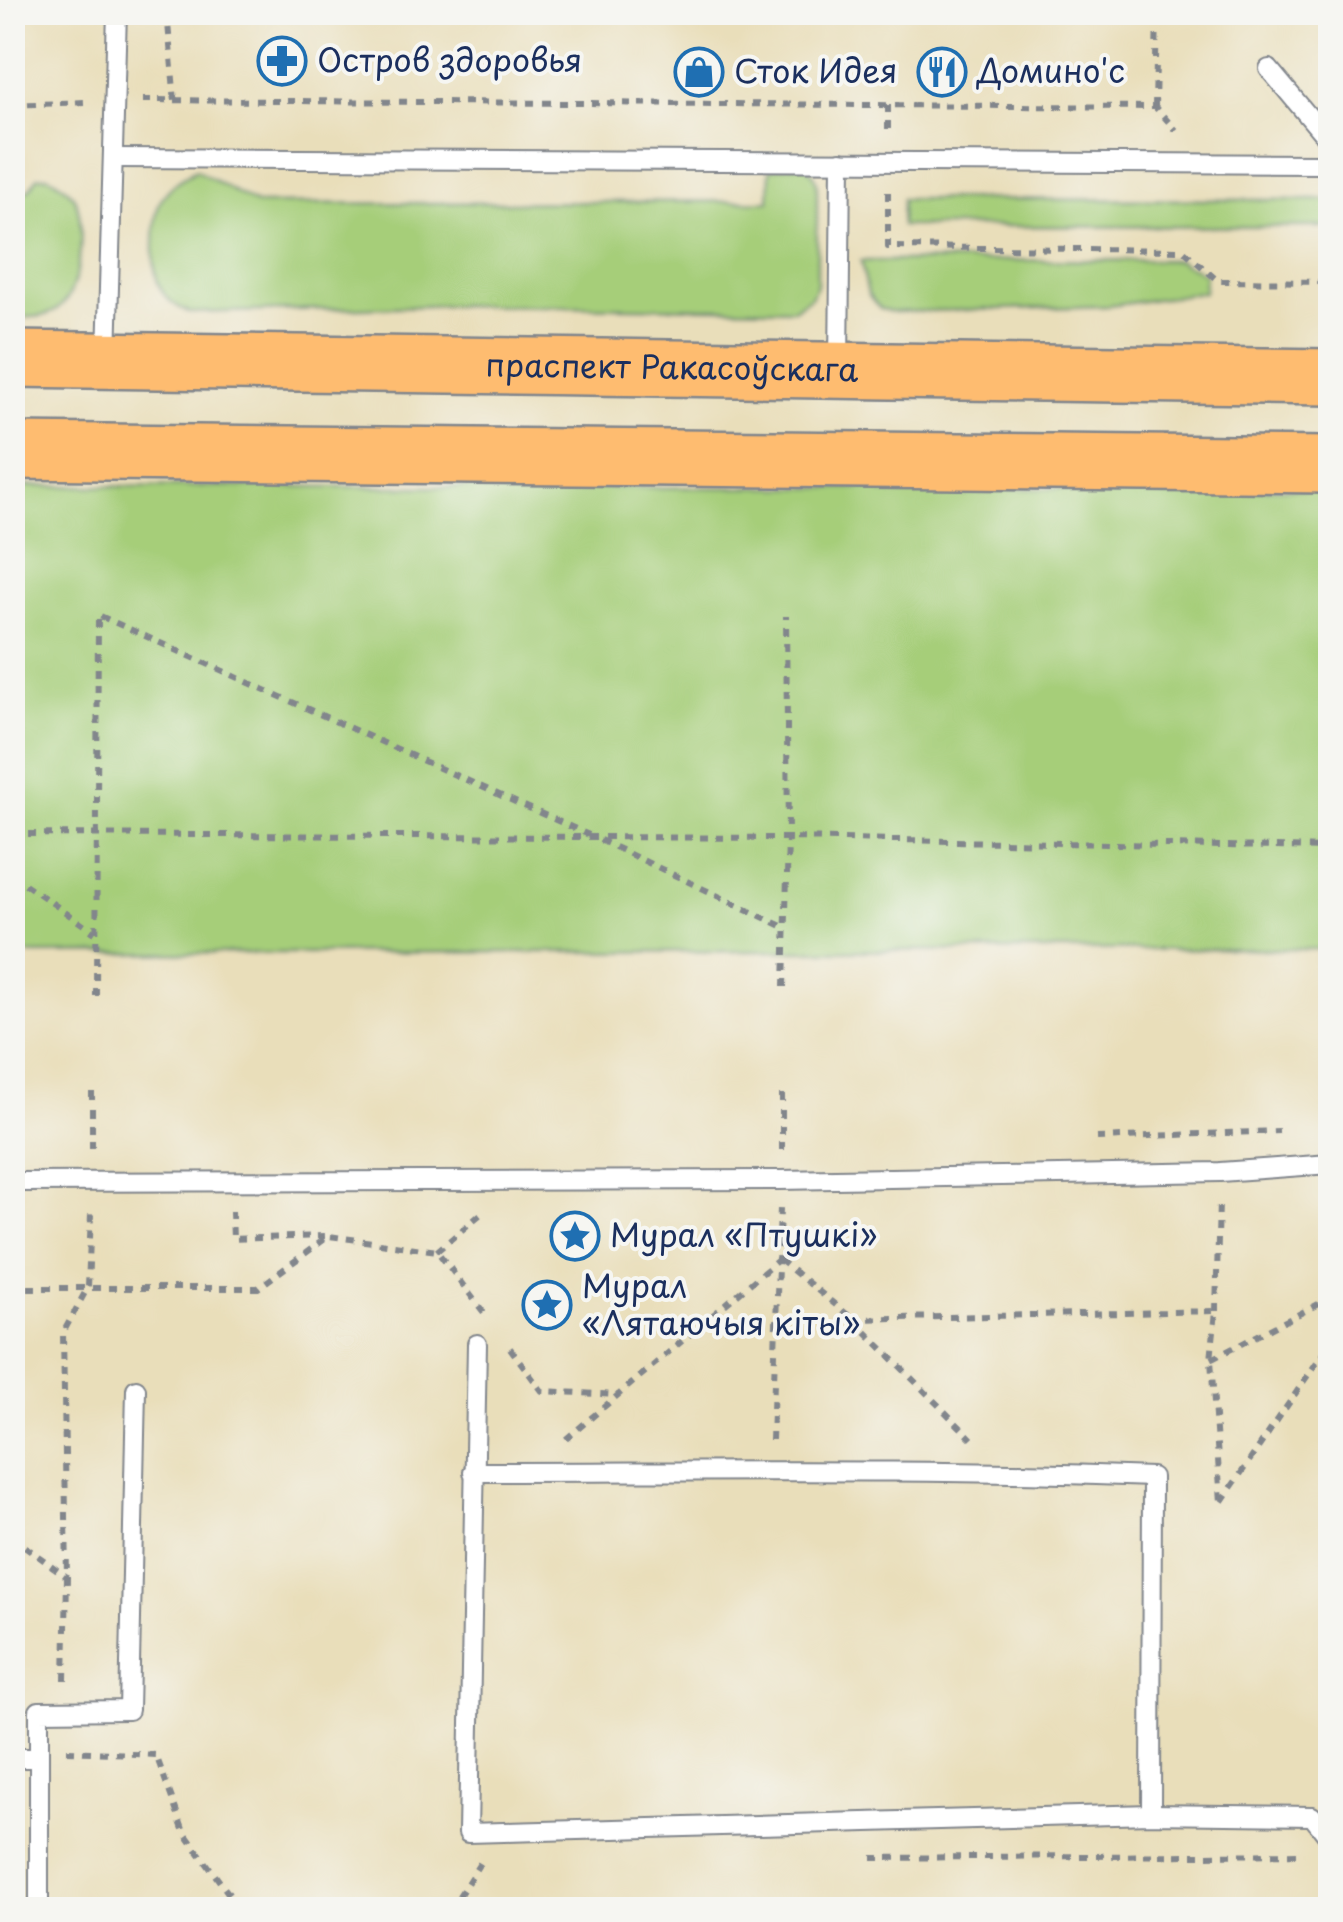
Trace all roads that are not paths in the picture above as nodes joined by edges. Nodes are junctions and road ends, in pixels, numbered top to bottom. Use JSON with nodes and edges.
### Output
{"nodes":[{"id":1,"x":116,"y":12,"type":"edge"},
{"id":2,"x":1270,"y":69,"type":"dead end"},
{"id":3,"x":1330,"y":142,"type":"edge"},
{"id":4,"x":112,"y":158,"type":"junction"},
{"id":5,"x":841,"y":161,"type":"junction"},
{"id":6,"x":1330,"y":164,"type":"edge"},
{"id":7,"x":12,"y":359,"type":"edge"},
{"id":8,"x":107,"y":362,"type":"junction"},
{"id":9,"x":838,"y":370,"type":"junction"},
{"id":10,"x":1330,"y":377,"type":"edge"},
{"id":11,"x":12,"y":452,"type":"edge"},
{"id":12,"x":1330,"y":465,"type":"edge"},
{"id":13,"x":1330,"y":1164,"type":"edge"},
{"id":14,"x":12,"y":1182,"type":"edge"},
{"id":15,"x":477,"y":1344,"type":"dead end"},
{"id":16,"x":136,"y":1389,"type":"dead end"},
{"id":17,"x":473,"y":1472,"type":"junction"},
{"id":18,"x":12,"y":1758,"type":"edge"},
{"id":19,"x":38,"y":1758,"type":"junction"},
{"id":20,"x":1150,"y":1814,"type":"junction"},
{"id":21,"x":1330,"y":1839,"type":"edge"},
{"id":22,"x":40,"y":1910,"type":"edge"}],
"edges":[{"from":1,"to":4,"type":"lane"},
{"from":2,"to":3,"type":"lane"},
{"from":4,"to":5,"type":"lane"},
{"from":4,"to":8,"type":"lane"},
{"from":5,"to":6,"type":"lane"},
{"from":5,"to":9,"type":"lane"},
{"from":7,"to":8,"type":"main road","name":"праспект Ракасоўскага"},
{"from":8,"to":9,"type":"main road","name":"праспект Ракасоўскага"},
{"from":9,"to":10,"type":"main road","name":"праспект Ракасоўскага"},
{"from":11,"to":12,"type":"main road"},
{"from":13,"to":14,"type":"lane"},
{"from":15,"to":17,"type":"lane"},
{"from":16,"to":19,"type":"lane"},
{"from":17,"to":20,"type":"lane"},
{"from":17,"to":20,"type":"lane"},
{"from":18,"to":19,"type":"lane"},
{"from":19,"to":22,"type":"lane"},
{"from":20,"to":21,"type":"lane"}]}
